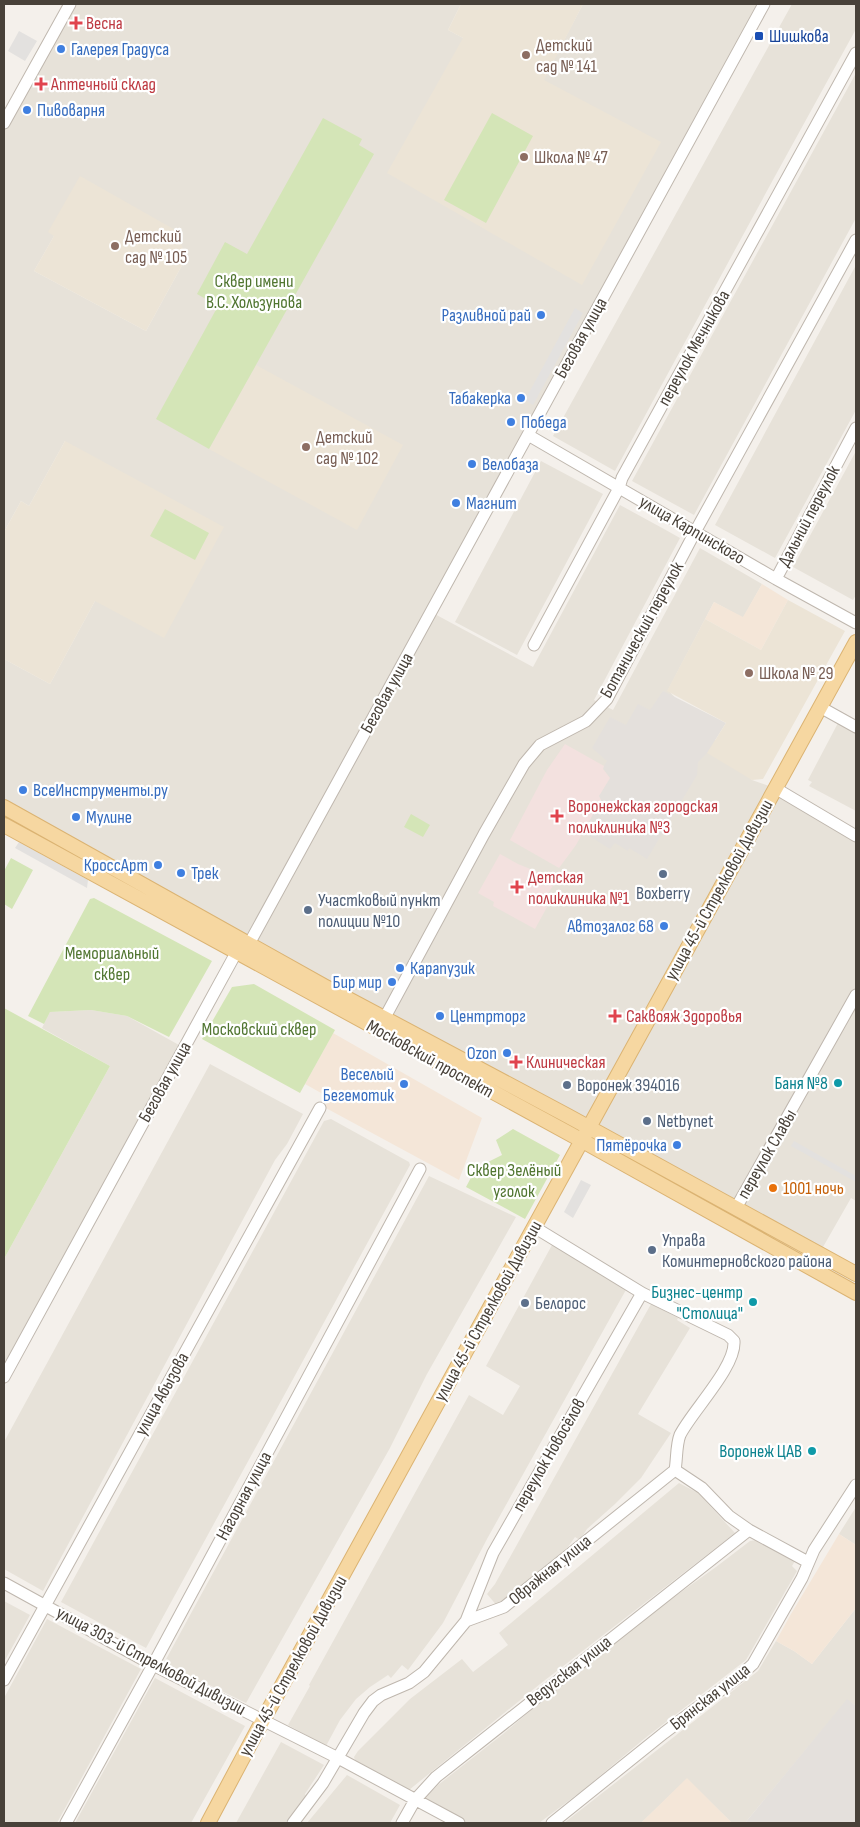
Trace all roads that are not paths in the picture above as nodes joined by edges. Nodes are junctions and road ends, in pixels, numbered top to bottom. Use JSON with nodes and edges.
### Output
{"nodes":[{"id":1,"x":70,"y":4,"type":"edge"},
{"id":2,"x":764,"y":4,"type":"edge"},
{"id":3,"x":856,"y":53,"type":"edge"},
{"id":4,"x":4,"y":123,"type":"edge"},
{"id":5,"x":856,"y":240,"type":"edge"},
{"id":6,"x":856,"y":428,"type":"edge"},
{"id":7,"x":528,"y":436,"type":"junction"},
{"id":8,"x":618,"y":488,"type":"junction"},
{"id":9,"x":695,"y":532,"type":"junction"},
{"id":10,"x":776,"y":579,"type":"junction"},
{"id":11,"x":856,"y":623,"type":"edge"},
{"id":12,"x":856,"y":642,"type":"edge"},
{"id":13,"x":534,"y":645,"type":"dead end"},
{"id":14,"x":820,"y":706,"type":"junction"},
{"id":15,"x":856,"y":726,"type":"edge"},
{"id":16,"x":775,"y":788,"type":"junction"},
{"id":17,"x":4,"y":808,"type":"edge"},
{"id":18,"x":4,"y":825,"type":"edge"},
{"id":19,"x":856,"y":836,"type":"edge"},
{"id":20,"x":250,"y":944,"type":"junction"},
{"id":21,"x":236,"y":953,"type":"junction"},
{"id":22,"x":856,"y":995,"type":"edge"},
{"id":23,"x":384,"y":1019,"type":"junction"},
{"id":24,"x":320,"y":1108,"type":"dead end"},
{"id":25,"x":588,"y":1127,"type":"junction"},
{"id":26,"x":581,"y":1140,"type":"junction"},
{"id":27,"x":420,"y":1169,"type":"dead end"},
{"id":28,"x":736,"y":1208,"type":"junction"},
{"id":29,"x":534,"y":1227,"type":"junction"},
{"id":30,"x":856,"y":1274,"type":"edge"},
{"id":31,"x":642,"y":1293,"type":"junction"},
{"id":32,"x":856,"y":1294,"type":"edge"},
{"id":33,"x":4,"y":1377,"type":"edge"},
{"id":34,"x":675,"y":1470,"type":"junction"},
{"id":35,"x":856,"y":1485,"type":"edge"},
{"id":36,"x":749,"y":1530,"type":"junction"},
{"id":37,"x":808,"y":1562,"type":"junction"},
{"id":38,"x":4,"y":1583,"type":"edge"},
{"id":39,"x":45,"y":1605,"type":"junction"},
{"id":40,"x":466,"y":1621,"type":"junction"},
{"id":41,"x":153,"y":1664,"type":"junction"},
{"id":42,"x":4,"y":1680,"type":"edge"},
{"id":43,"x":263,"y":1720,"type":"junction"},
{"id":44,"x":338,"y":1758,"type":"junction"},
{"id":45,"x":415,"y":1800,"type":"junction"},
{"id":46,"x":66,"y":1823,"type":"edge"},
{"id":47,"x":208,"y":1823,"type":"edge"},
{"id":48,"x":293,"y":1823,"type":"edge"},
{"id":49,"x":402,"y":1823,"type":"edge"},
{"id":50,"x":458,"y":1823,"type":"edge"},
{"id":51,"x":552,"y":1823,"type":"edge"}],
"edges":[{"from":1,"to":4,"type":"street"},
{"from":2,"to":7,"type":"street","name":"Беговая улица"},
{"from":3,"to":8,"type":"street","name":"переулок Мечникова"},
{"from":5,"to":9,"type":"street","name":"Ботанический переулок"},
{"from":6,"to":10,"type":"street","name":"Дальний переулок"},
{"from":7,"to":8,"type":"street","name":"улица Карпинского"},
{"from":7,"to":20,"type":"street","name":"Беговая улица"},
{"from":8,"to":9,"type":"street","name":"улица Карпинского"},
{"from":8,"to":13,"type":"street","name":"переулок Мечникова"},
{"from":9,"to":10,"type":"street","name":"улица Карпинского"},
{"from":9,"to":23,"type":"street","name":"Ботанический переулок"},
{"from":10,"to":11,"type":"street","name":"улица Карпинского"},
{"from":12,"to":14,"type":"main road","name":"улица 45-й Стрелковой Дивизии"},
{"from":14,"to":15,"type":"street"},
{"from":14,"to":16,"type":"main road","name":"улица 45-й Стрелковой Дивизии"},
{"from":16,"to":19,"type":"street"},
{"from":16,"to":25,"type":"main road","name":"улица 45-й Стрелковой Дивизии"},
{"from":17,"to":20,"type":"main road","name":"Московский проспект"},
{"from":18,"to":21,"type":"main road","name":"Московский проспект"},
{"from":20,"to":21,"type":"street","name":"Беговая улица"},
{"from":20,"to":23,"type":"main road","name":"Московский проспект"},
{"from":21,"to":26,"type":"main road","name":"Московский проспект"},
{"from":21,"to":33,"type":"street","name":"Беговая улица"},
{"from":22,"to":28,"type":"street","name":"переулок Славы"},
{"from":23,"to":25,"type":"main road","name":"Московский проспект"},
{"from":24,"to":39,"type":"street","name":"улица Абызова"},
{"from":25,"to":26,"type":"main road","name":"улица 45-й Стрелковой Дивизии"},
{"from":25,"to":28,"type":"main road","name":"Московский проспект"},
{"from":26,"to":29,"type":"main road","name":"улица 45-й Стрелковой Дивизии"},
{"from":26,"to":32,"type":"main road","name":"Московский проспект"},
{"from":27,"to":41,"type":"street","name":"Нагорная улица"},
{"from":28,"to":30,"type":"main road","name":"Московский проспект"},
{"from":29,"to":31,"type":"street"},
{"from":29,"to":43,"type":"main road","name":"улица 45-й Стрелковой Дивизии"},
{"from":31,"to":34,"type":"street"},
{"from":31,"to":40,"type":"street","name":"переулок Новосёлов"},
{"from":34,"to":36,"type":"street"},
{"from":34,"to":40,"type":"street","name":"Овражная улица"},
{"from":35,"to":37,"type":"street","name":"Брянская улица"},
{"from":36,"to":37,"type":"street"},
{"from":36,"to":45,"type":"street","name":"Ведугская улица"},
{"from":37,"to":51,"type":"street","name":"Брянская улица"},
{"from":38,"to":39,"type":"street","name":"улица 303-й Стрелковой Дивизии"},
{"from":39,"to":41,"type":"street","name":"улица 303-й Стрелковой Дивизии"},
{"from":39,"to":42,"type":"street","name":"улица Абызова"},
{"from":40,"to":44,"type":"street","name":"Овражная улица"},
{"from":41,"to":43,"type":"street","name":"улица 303-й Стрелковой Дивизии"},
{"from":41,"to":46,"type":"street","name":"Нагорная улица"},
{"from":43,"to":44,"type":"street","name":"улица 303-й Стрелковой Дивизии"},
{"from":43,"to":47,"type":"main road","name":"улица 45-й Стрелковой Дивизии"},
{"from":44,"to":45,"type":"street","name":"улица 303-й Стрелковой Дивизии"},
{"from":44,"to":48,"type":"street","name":"Овражная улица"},
{"from":45,"to":49,"type":"street","name":"Ведугская улица"},
{"from":45,"to":50,"type":"street","name":"улица 303-й Стрелковой Дивизии"}]}
